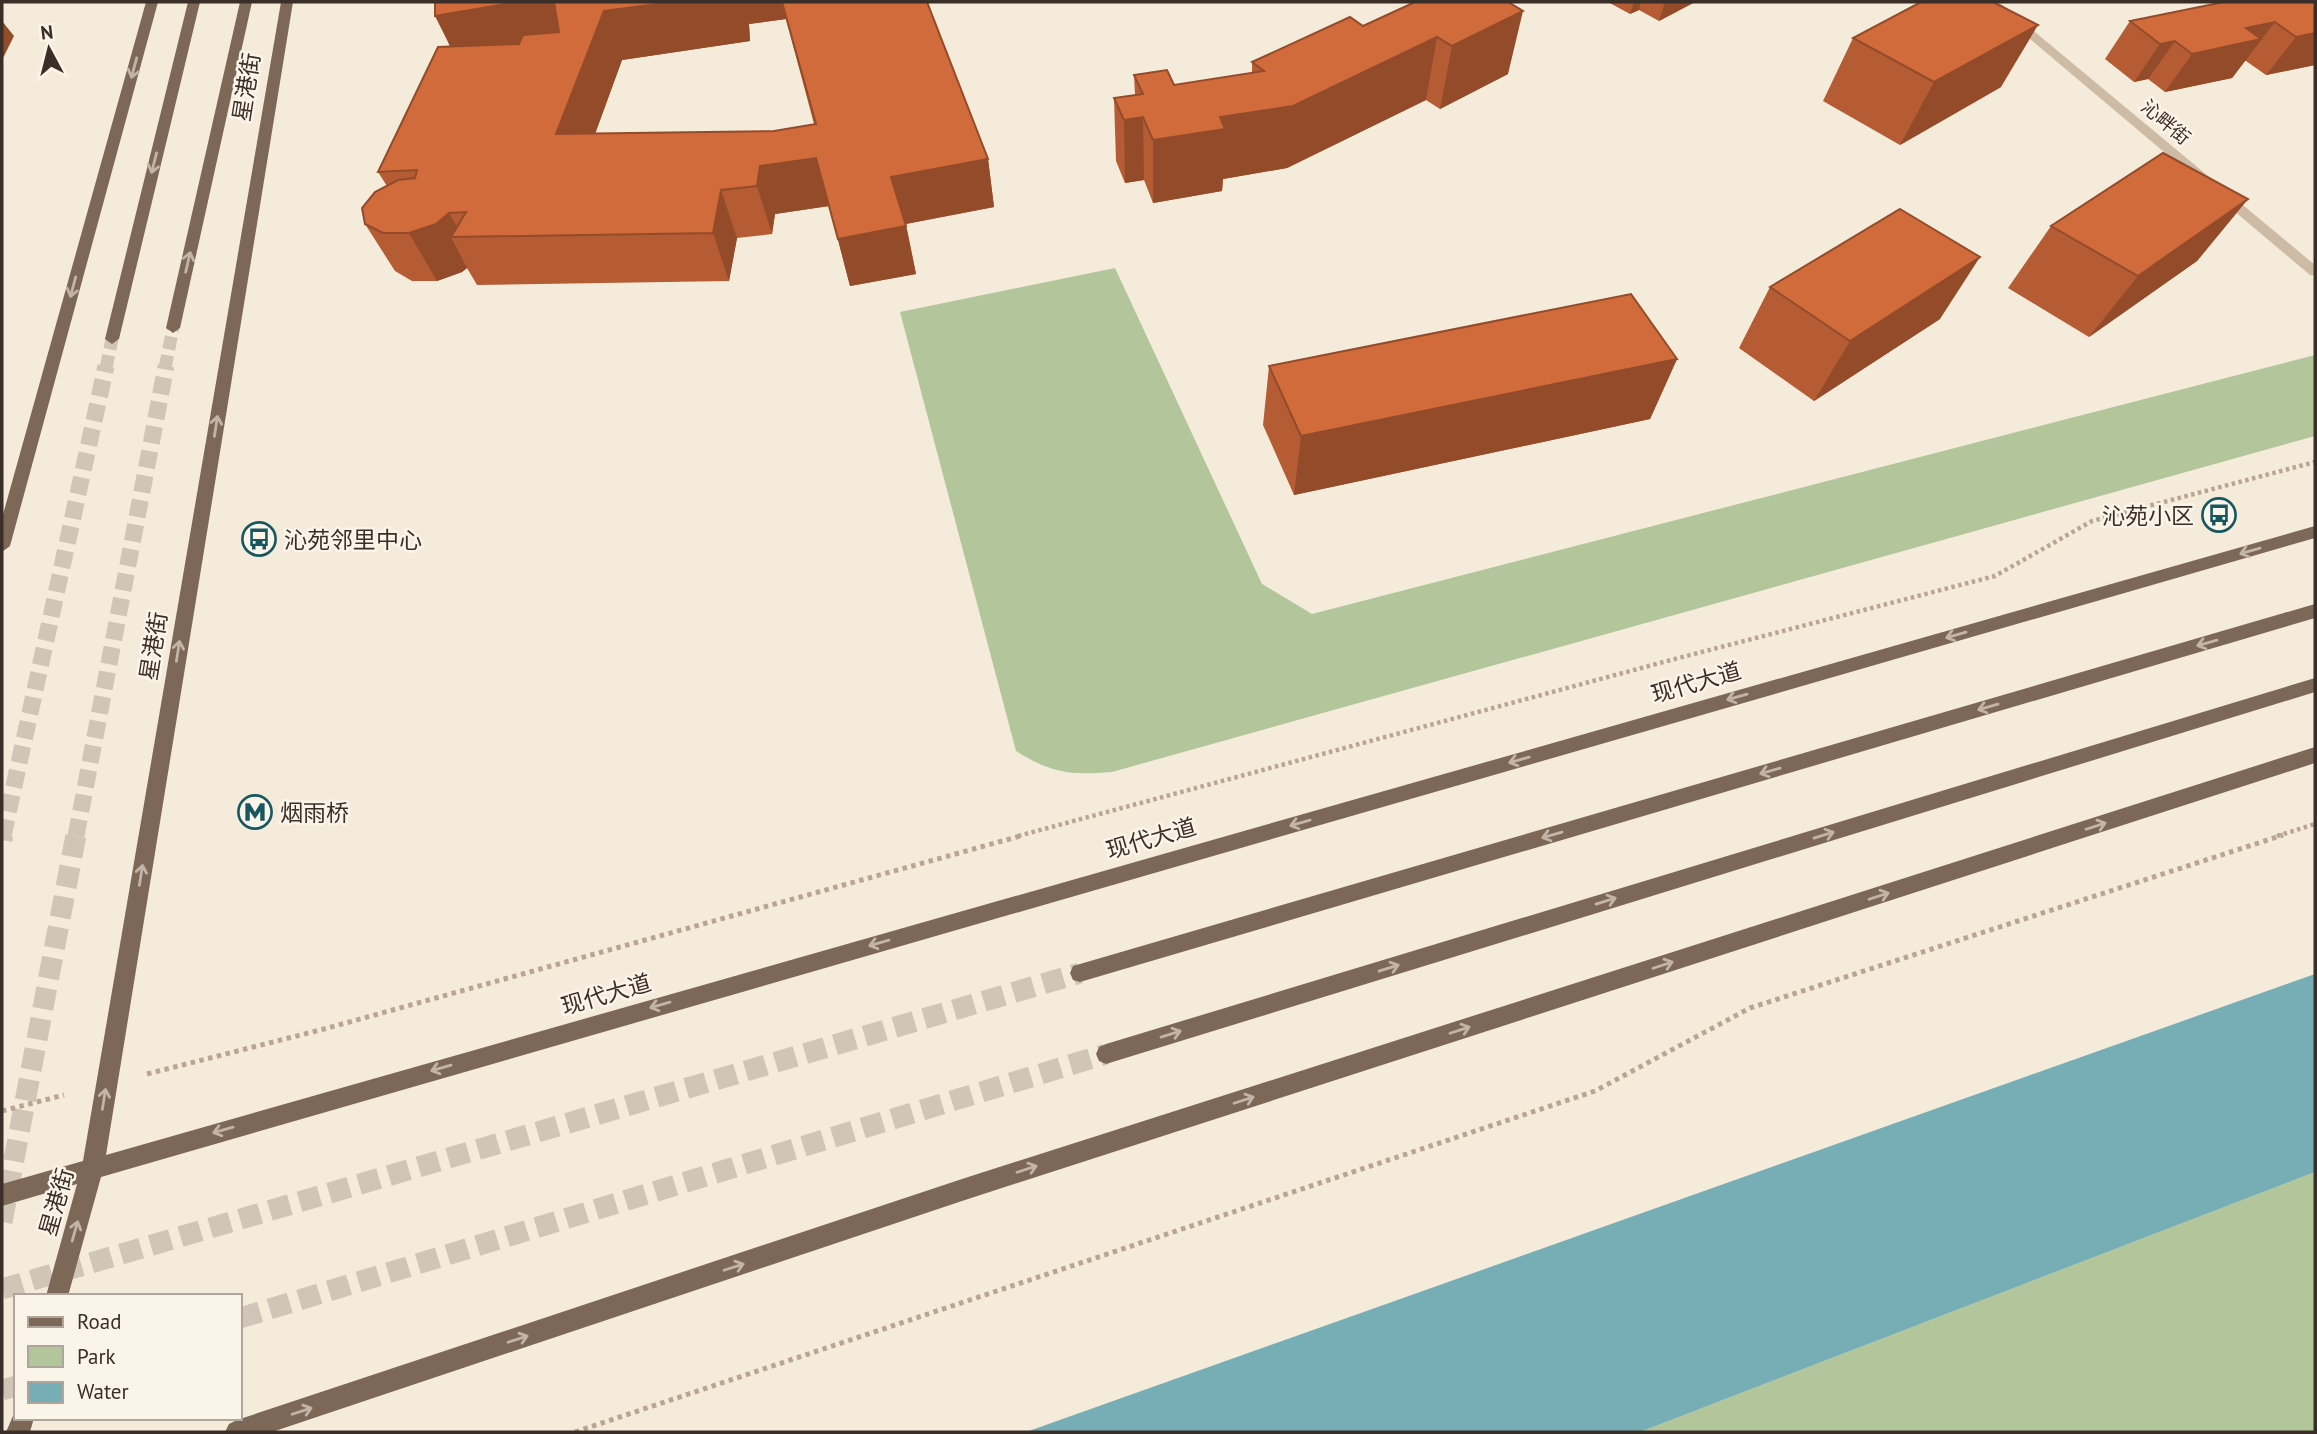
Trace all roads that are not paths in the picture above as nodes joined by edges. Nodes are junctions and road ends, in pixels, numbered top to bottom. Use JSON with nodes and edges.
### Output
{"nodes":[{"id":1,"x":152,"y":2,"type":"edge"},
{"id":2,"x":194,"y":2,"type":"edge"},
{"id":3,"x":246,"y":2,"type":"edge"},
{"id":4,"x":286,"y":2,"type":"edge"},
{"id":5,"x":1992,"y":2,"type":"edge"},
{"id":6,"x":2315,"y":272,"type":"edge"},
{"id":7,"x":173,"y":328,"type":"tunnel mouth"},
{"id":8,"x":112,"y":339,"type":"tunnel mouth"},
{"id":9,"x":2315,"y":532,"type":"edge"},
{"id":10,"x":2,"y":546,"type":"edge"},
{"id":11,"x":2315,"y":611,"type":"edge"},
{"id":12,"x":2315,"y":685,"type":"edge"},
{"id":13,"x":2315,"y":755,"type":"edge"},
{"id":14,"x":1080,"y":973,"type":"tunnel mouth"},
{"id":15,"x":1106,"y":1054,"type":"tunnel mouth"},
{"id":16,"x":93,"y":1167,"type":"junction"},
{"id":17,"x":2,"y":1195,"type":"edge"},
{"id":18,"x":58,"y":1294,"type":"edge"},
{"id":19,"x":237,"y":1432,"type":"edge"}],
"edges":[{"from":1,"to":10,"type":"main road","one_way":true},
{"from":2,"to":8,"type":"main road","one_way":true},
{"from":7,"to":3,"type":"main road","name":"星港街","one_way":true},
{"from":16,"to":4,"type":"main road","name":"星港街","one_way":true},
{"from":5,"to":6,"type":"street","name":"沁畔街"},
{"from":9,"to":16,"type":"main road","name":"现代大道","one_way":true},
{"from":11,"to":14,"type":"main road","one_way":true},
{"from":15,"to":12,"type":"main road","one_way":true},
{"from":19,"to":13,"type":"main road","one_way":true},
{"from":16,"to":17,"type":"main road","name":"现代大道"},
{"from":18,"to":16,"type":"main road","name":"星港街","one_way":true}]}
